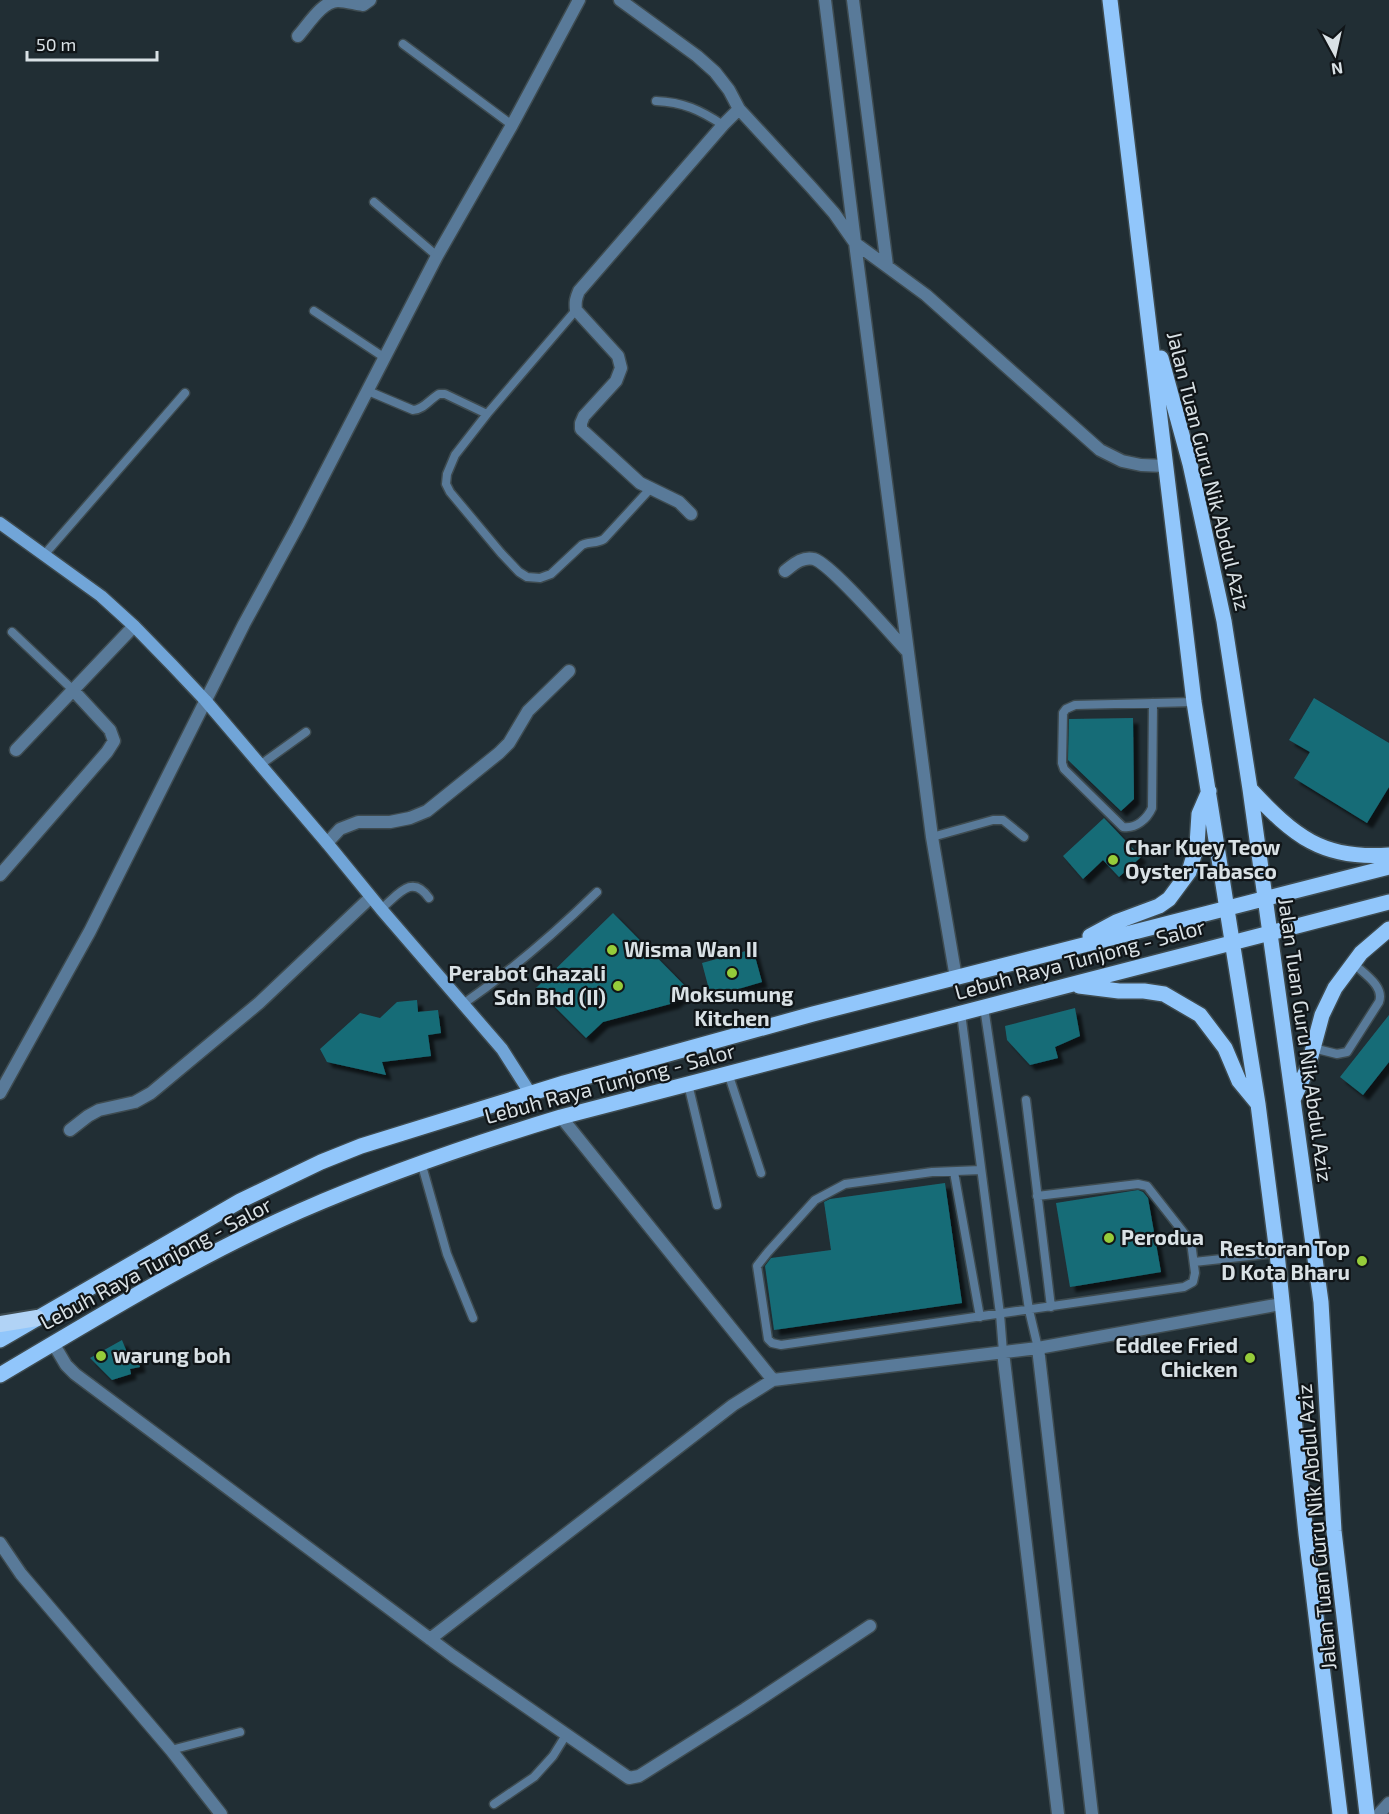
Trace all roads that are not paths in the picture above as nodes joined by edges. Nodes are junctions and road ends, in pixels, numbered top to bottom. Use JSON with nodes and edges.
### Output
{"nodes":[{"id":1,"x":370,"y":0,"type":"edge"},
{"id":2,"x":579,"y":0,"type":"edge"},
{"id":3,"x":620,"y":0,"type":"edge"},
{"id":4,"x":825,"y":0,"type":"edge"},
{"id":5,"x":853,"y":0,"type":"edge"},
{"id":6,"x":1122,"y":0,"type":"edge"},
{"id":7,"x":1111,"y":6,"type":"edge"},
{"id":8,"x":298,"y":36,"type":"dead end"},
{"id":9,"x":403,"y":44,"type":"dead end"},
{"id":10,"x":656,"y":101,"type":"dead end"},
{"id":11,"x":739,"y":109,"type":"junction"},
{"id":12,"x":512,"y":125,"type":"junction"},
{"id":13,"x":723,"y":125,"type":"junction"},
{"id":14,"x":374,"y":202,"type":"dead end"},
{"id":15,"x":859,"y":247,"type":"junction"},
{"id":16,"x":437,"y":256,"type":"junction"},
{"id":17,"x":883,"y":263,"type":"junction"},
{"id":18,"x":576,"y":310,"type":"junction"},
{"id":19,"x":314,"y":311,"type":"dead end"},
{"id":20,"x":1149,"y":315,"type":"junction"},
{"id":21,"x":385,"y":358,"type":"junction"},
{"id":22,"x":368,"y":391,"type":"junction"},
{"id":23,"x":185,"y":393,"type":"dead end"},
{"id":24,"x":487,"y":414,"type":"junction"},
{"id":25,"x":1165,"y":466,"type":"junction"},
{"id":26,"x":650,"y":489,"type":"junction"},
{"id":27,"x":691,"y":514,"type":"dead end"},
{"id":28,"x":0,"y":523,"type":"edge"},
{"id":29,"x":44,"y":555,"type":"junction"},
{"id":30,"x":785,"y":572,"type":"dead end"},
{"id":31,"x":134,"y":626,"type":"junction"},
{"id":32,"x":12,"y":632,"type":"dead end"},
{"id":33,"x":907,"y":651,"type":"junction"},
{"id":34,"x":569,"y":671,"type":"dead end"},
{"id":35,"x":72,"y":689,"type":"junction"},
{"id":36,"x":205,"y":700,"type":"junction"},
{"id":37,"x":1194,"y":702,"type":"junction"},
{"id":38,"x":1152,"y":703,"type":"junction"},
{"id":39,"x":306,"y":732,"type":"dead end"},
{"id":40,"x":16,"y":750,"type":"dead end"},
{"id":41,"x":260,"y":765,"type":"junction"},
{"id":42,"x":1250,"y":789,"type":"junction"},
{"id":43,"x":1209,"y":791,"type":"junction"},
{"id":44,"x":932,"y":837,"type":"junction"},
{"id":45,"x":1024,"y":837,"type":"dead end"},
{"id":46,"x":327,"y":843,"type":"junction"},
{"id":47,"x":1389,"y":855,"type":"edge"},
{"id":48,"x":1389,"y":867,"type":"edge"},
{"id":49,"x":0,"y":875,"type":"edge"},
{"id":50,"x":597,"y":892,"type":"dead end"},
{"id":51,"x":371,"y":897,"type":"junction"},
{"id":52,"x":429,"y":898,"type":"dead end"},
{"id":53,"x":1265,"y":899,"type":"junction"},
{"id":54,"x":1389,"y":902,"type":"edge"},
{"id":55,"x":1227,"y":908,"type":"junction"},
{"id":56,"x":381,"y":909,"type":"junction"},
{"id":57,"x":1389,"y":929,"type":"edge"},
{"id":58,"x":1269,"y":933,"type":"junction"},
{"id":59,"x":1232,"y":942,"type":"junction"},
{"id":60,"x":1069,"y":947,"type":"junction"},
{"id":61,"x":1353,"y":963,"type":"junction"},
{"id":62,"x":956,"y":978,"type":"junction"},
{"id":63,"x":1071,"y":984,"type":"junction"},
{"id":64,"x":463,"y":1004,"type":"junction"},
{"id":65,"x":984,"y":1007,"type":"junction"},
{"id":66,"x":961,"y":1013,"type":"junction"},
{"id":67,"x":1312,"y":1048,"type":"junction"},
{"id":68,"x":728,"y":1073,"type":"junction"},
{"id":69,"x":688,"y":1084,"type":"junction"},
{"id":70,"x":0,"y":1093,"type":"edge"},
{"id":71,"x":530,"y":1093,"type":"junction"},
{"id":72,"x":1026,"y":1100,"type":"dead end"},
{"id":73,"x":1293,"y":1102,"type":"junction"},
{"id":74,"x":1258,"y":1104,"type":"junction"},
{"id":75,"x":561,"y":1117,"type":"junction"},
{"id":76,"x":70,"y":1130,"type":"dead end"},
{"id":77,"x":421,"y":1162,"type":"junction"},
{"id":78,"x":981,"y":1170,"type":"junction"},
{"id":79,"x":954,"y":1172,"type":"junction"},
{"id":80,"x":761,"y":1173,"type":"dead end"},
{"id":81,"x":1037,"y":1196,"type":"junction"},
{"id":82,"x":717,"y":1205,"type":"dead end"},
{"id":83,"x":1277,"y":1253,"type":"junction"},
{"id":84,"x":1194,"y":1262,"type":"junction"},
{"id":85,"x":1281,"y":1304,"type":"junction"},
{"id":86,"x":1051,"y":1307,"type":"junction"},
{"id":87,"x":1029,"y":1310,"type":"junction"},
{"id":88,"x":1000,"y":1314,"type":"junction"},
{"id":89,"x":980,"y":1317,"type":"junction"},
{"id":90,"x":37,"y":1318,"type":"junction"},
{"id":91,"x":473,"y":1318,"type":"dead end"},
{"id":92,"x":0,"y":1324,"type":"edge"},
{"id":93,"x":0,"y":1340,"type":"edge"},
{"id":94,"x":53,"y":1343,"type":"junction"},
{"id":95,"x":1038,"y":1348,"type":"junction"},
{"id":96,"x":1003,"y":1352,"type":"junction"},
{"id":97,"x":0,"y":1375,"type":"edge"},
{"id":98,"x":773,"y":1380,"type":"junction"},
{"id":99,"x":0,"y":1543,"type":"edge"},
{"id":100,"x":870,"y":1626,"type":"dead end"},
{"id":101,"x":430,"y":1640,"type":"junction"},
{"id":102,"x":240,"y":1732,"type":"dead end"},
{"id":103,"x":566,"y":1735,"type":"junction"},
{"id":104,"x":171,"y":1750,"type":"junction"},
{"id":105,"x":1389,"y":1803,"type":"edge"},
{"id":106,"x":494,"y":1804,"type":"dead end"},
{"id":107,"x":221,"y":1814,"type":"edge"},
{"id":108,"x":1058,"y":1814,"type":"edge"},
{"id":109,"x":1092,"y":1814,"type":"edge"},
{"id":110,"x":1340,"y":1814,"type":"edge"},
{"id":111,"x":1367,"y":1814,"type":"edge"},
{"id":112,"x":1379,"y":1814,"type":"edge"}],
"edges":[{"from":1,"to":8,"type":"street"},
{"from":2,"to":12,"type":"street"},
{"from":3,"to":11,"type":"street"},
{"from":4,"to":15,"type":"street"},
{"from":5,"to":17,"type":"street"},
{"from":6,"to":7,"type":"street"},
{"from":7,"to":20,"type":"main road"},
{"from":9,"to":12,"type":"lane"},
{"from":10,"to":13,"type":"lane"},
{"from":11,"to":13,"type":"street"},
{"from":11,"to":15,"type":"street"},
{"from":12,"to":16,"type":"street"},
{"from":13,"to":18,"type":"street"},
{"from":14,"to":16,"type":"lane"},
{"from":15,"to":17,"type":"street"},
{"from":15,"to":33,"type":"street"},
{"from":16,"to":21,"type":"street"},
{"from":17,"to":25,"type":"street"},
{"from":18,"to":24,"type":"lane"},
{"from":18,"to":26,"type":"street"},
{"from":19,"to":21,"type":"lane"},
{"from":20,"to":25,"type":"main road","name":"Jalan Tuan Guru Nik Abdul Aziz"},
{"from":20,"to":42,"type":"main road","name":"Jalan Tuan Guru Nik Abdul Aziz"},
{"from":21,"to":22,"type":"street"},
{"from":22,"to":24,"type":"lane"},
{"from":22,"to":36,"type":"street"},
{"from":23,"to":29,"type":"lane"},
{"from":24,"to":26,"type":"lane"},
{"from":25,"to":37,"type":"main road","name":"Jalan Tuan Guru Nik Abdul Aziz"},
{"from":26,"to":27,"type":"street"},
{"from":28,"to":29,"type":"main road"},
{"from":29,"to":31,"type":"main road"},
{"from":30,"to":33,"type":"street"},
{"from":31,"to":35,"type":"street"},
{"from":31,"to":36,"type":"main road"},
{"from":32,"to":35,"type":"lane"},
{"from":33,"to":44,"type":"street"},
{"from":34,"to":46,"type":"street"},
{"from":35,"to":40,"type":"street"},
{"from":35,"to":49,"type":"street"},
{"from":36,"to":41,"type":"main road"},
{"from":36,"to":70,"type":"street"},
{"from":37,"to":38,"type":"lane"},
{"from":37,"to":43,"type":"main road","name":"Jalan Tuan Guru Nik Abdul Aziz"},
{"from":38,"to":38,"type":"lane"},
{"from":39,"to":41,"type":"lane"},
{"from":41,"to":46,"type":"main road"},
{"from":42,"to":47,"type":"main road"},
{"from":42,"to":53,"type":"main road","name":"Jalan Tuan Guru Nik Abdul Aziz"},
{"from":43,"to":55,"type":"main road","name":"Jalan Tuan Guru Nik Abdul Aziz"},
{"from":43,"to":60,"type":"main road"},
{"from":44,"to":45,"type":"lane"},
{"from":44,"to":62,"type":"street"},
{"from":46,"to":51,"type":"main road"},
{"from":48,"to":53,"type":"main road","name":"Lebuh Raya Tunjong - Salor"},
{"from":50,"to":64,"type":"lane"},
{"from":51,"to":56,"type":"main road"},
{"from":51,"to":76,"type":"street"},
{"from":52,"to":56,"type":"lane"},
{"from":53,"to":55,"type":"main road","name":"Lebuh Raya Tunjong - Salor"},
{"from":53,"to":58,"type":"main road","name":"Jalan Tuan Guru Nik Abdul Aziz"},
{"from":54,"to":58,"type":"main road","name":"Lebuh Raya Tunjong - Salor"},
{"from":55,"to":59,"type":"main road","name":"Jalan Tuan Guru Nik Abdul Aziz"},
{"from":55,"to":60,"type":"main road","name":"Lebuh Raya Tunjong - Salor"},
{"from":56,"to":64,"type":"main road"},
{"from":57,"to":61,"type":"main road"},
{"from":58,"to":59,"type":"main road","name":"Lebuh Raya Tunjong - Salor"},
{"from":58,"to":73,"type":"main road","name":"Jalan Tuan Guru Nik Abdul Aziz"},
{"from":59,"to":63,"type":"main road","name":"Lebuh Raya Tunjong - Salor"},
{"from":59,"to":74,"type":"main road","name":"Jalan Tuan Guru Nik Abdul Aziz"},
{"from":60,"to":62,"type":"main road","name":"Lebuh Raya Tunjong - Salor"},
{"from":61,"to":67,"type":"main road"},
{"from":61,"to":67,"type":"lane"},
{"from":62,"to":71,"type":"main road","name":"Lebuh Raya Tunjong - Salor"},
{"from":63,"to":65,"type":"main road","name":"Lebuh Raya Tunjong - Salor"},
{"from":63,"to":74,"type":"main road"},
{"from":64,"to":71,"type":"main road"},
{"from":65,"to":66,"type":"main road","name":"Lebuh Raya Tunjong - Salor"},
{"from":65,"to":87,"type":"lane"},
{"from":66,"to":68,"type":"main road","name":"Lebuh Raya Tunjong - Salor"},
{"from":66,"to":78,"type":"lane"},
{"from":67,"to":73,"type":"main road"},
{"from":68,"to":69,"type":"main road","name":"Lebuh Raya Tunjong - Salor"},
{"from":68,"to":80,"type":"lane"},
{"from":69,"to":75,"type":"main road","name":"Lebuh Raya Tunjong - Salor"},
{"from":69,"to":82,"type":"lane"},
{"from":71,"to":90,"type":"main road","name":"Lebuh Raya Tunjong - Salor"},
{"from":72,"to":81,"type":"lane"},
{"from":73,"to":111,"type":"main road","name":"Jalan Tuan Guru Nik Abdul Aziz"},
{"from":74,"to":83,"type":"main road","name":"Jalan Tuan Guru Nik Abdul Aziz"},
{"from":75,"to":77,"type":"main road","name":"Lebuh Raya Tunjong - Salor"},
{"from":75,"to":98,"type":"street"},
{"from":77,"to":91,"type":"lane"},
{"from":77,"to":94,"type":"main road","name":"Lebuh Raya Tunjong - Salor"},
{"from":78,"to":79,"type":"lane"},
{"from":78,"to":88,"type":"lane"},
{"from":79,"to":89,"type":"lane"},
{"from":79,"to":89,"type":"lane"},
{"from":81,"to":84,"type":"lane"},
{"from":81,"to":86,"type":"lane"},
{"from":83,"to":84,"type":"lane"},
{"from":83,"to":85,"type":"main road","name":"Jalan Tuan Guru Nik Abdul Aziz"},
{"from":84,"to":86,"type":"lane"},
{"from":85,"to":95,"type":"street"},
{"from":85,"to":110,"type":"main road","name":"Jalan Tuan Guru Nik Abdul Aziz"},
{"from":86,"to":87,"type":"lane"},
{"from":87,"to":88,"type":"lane"},
{"from":87,"to":95,"type":"lane"},
{"from":88,"to":89,"type":"lane"},
{"from":88,"to":96,"type":"lane"},
{"from":90,"to":92,"type":"highway"},
{"from":90,"to":93,"type":"main road","name":"Lebuh Raya Tunjong - Salor"},
{"from":94,"to":97,"type":"main road","name":"Lebuh Raya Tunjong - Salor"},
{"from":94,"to":101,"type":"street"},
{"from":95,"to":96,"type":"street"},
{"from":95,"to":109,"type":"street"},
{"from":96,"to":98,"type":"street"},
{"from":96,"to":108,"type":"street"},
{"from":98,"to":101,"type":"street"},
{"from":99,"to":104,"type":"street"},
{"from":100,"to":103,"type":"street"},
{"from":101,"to":103,"type":"street"},
{"from":102,"to":104,"type":"lane"},
{"from":103,"to":106,"type":"lane"},
{"from":104,"to":107,"type":"street"},
{"from":105,"to":112,"type":"street"}]}
